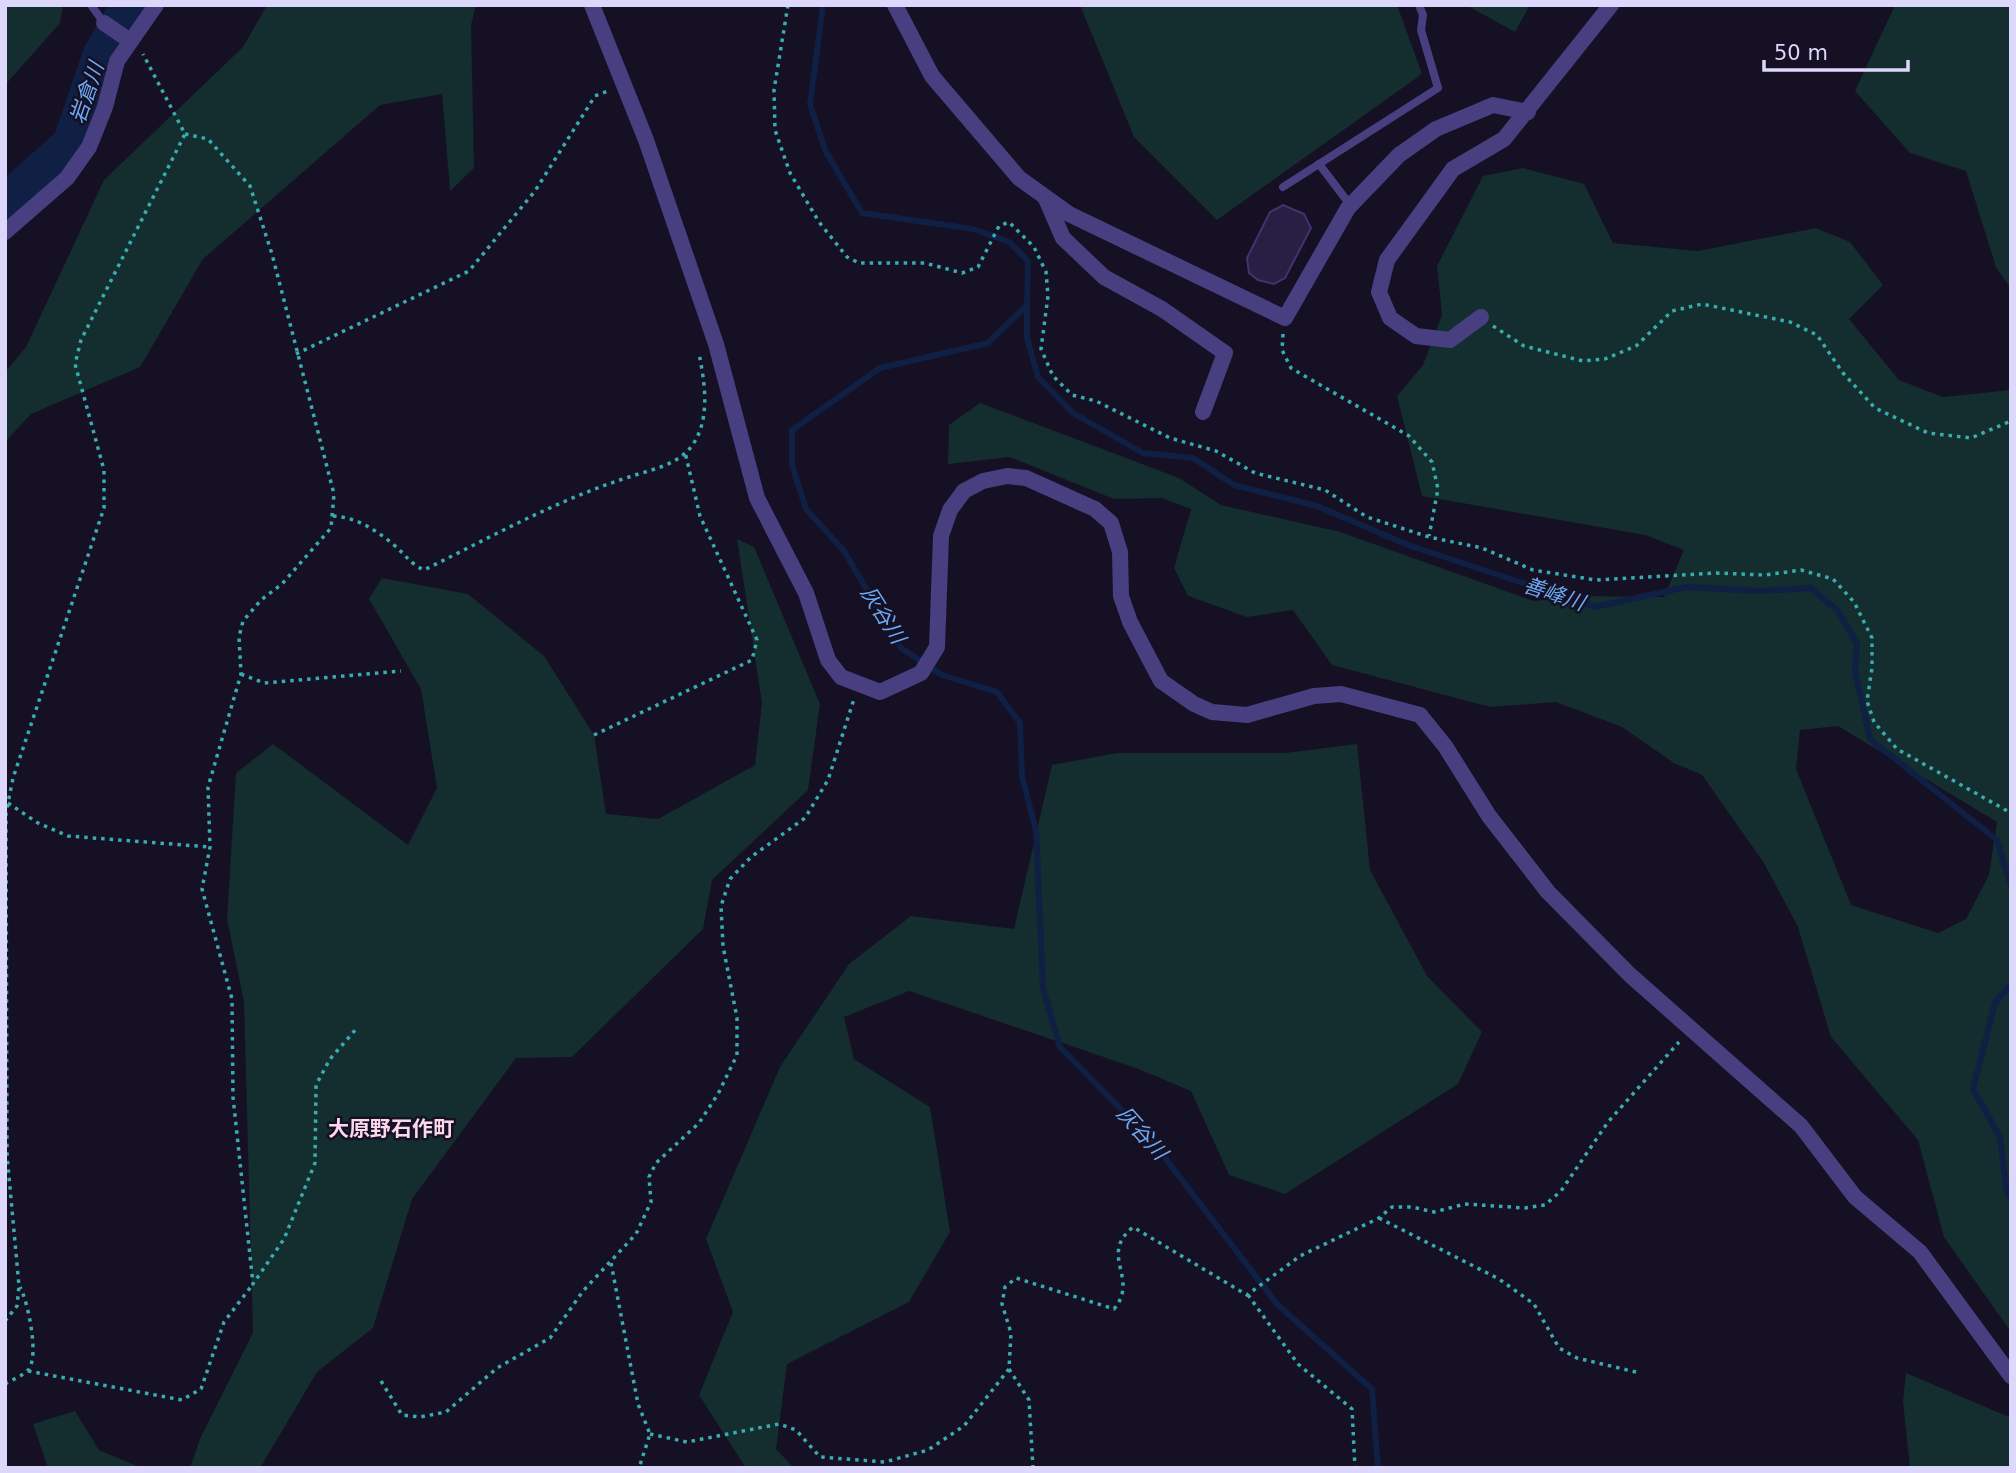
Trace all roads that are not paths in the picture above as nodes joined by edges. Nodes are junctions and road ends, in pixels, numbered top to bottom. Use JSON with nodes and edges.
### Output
{"nodes":[{"id":1,"x":156,"y":5,"type":"edge"},
{"id":2,"x":592,"y":5,"type":"edge"},
{"id":3,"x":895,"y":5,"type":"edge"},
{"id":4,"x":1419,"y":5,"type":"edge"},
{"id":5,"x":1611,"y":5,"type":"edge"},
{"id":6,"x":94,"y":6,"type":"edge"},
{"id":7,"x":104,"y":23,"type":"joint"},
{"id":8,"x":127,"y":39,"type":"junction"},
{"id":9,"x":1528,"y":112,"type":"junction"},
{"id":10,"x":1319,"y":164,"type":"junction"},
{"id":11,"x":1283,"y":187,"type":"dead end"},
{"id":12,"x":1045,"y":197,"type":"junction"},
{"id":13,"x":1351,"y":206,"type":"junction"},
{"id":14,"x":5,"y":232,"type":"edge"},
{"id":15,"x":1481,"y":317,"type":"road end"},
{"id":16,"x":1203,"y":412,"type":"dead end"},
{"id":17,"x":2011,"y":1377,"type":"edge"}],
"edges":[{"from":1,"to":8,"type":"street"},
{"from":2,"to":17,"type":"street"},
{"from":3,"to":12,"type":"street"},
{"from":4,"to":10,"type":"lane"},
{"from":5,"to":9,"type":"street"},
{"from":6,"to":7,"type":"lane"},
{"from":7,"to":8,"type":"street"},
{"from":8,"to":14,"type":"street"},
{"from":9,"to":13,"type":"street"},
{"from":9,"to":15,"type":"street"},
{"from":10,"to":11,"type":"lane"},
{"from":10,"to":13,"type":"lane"},
{"from":12,"to":13,"type":"street"},
{"from":12,"to":16,"type":"street"}]}
